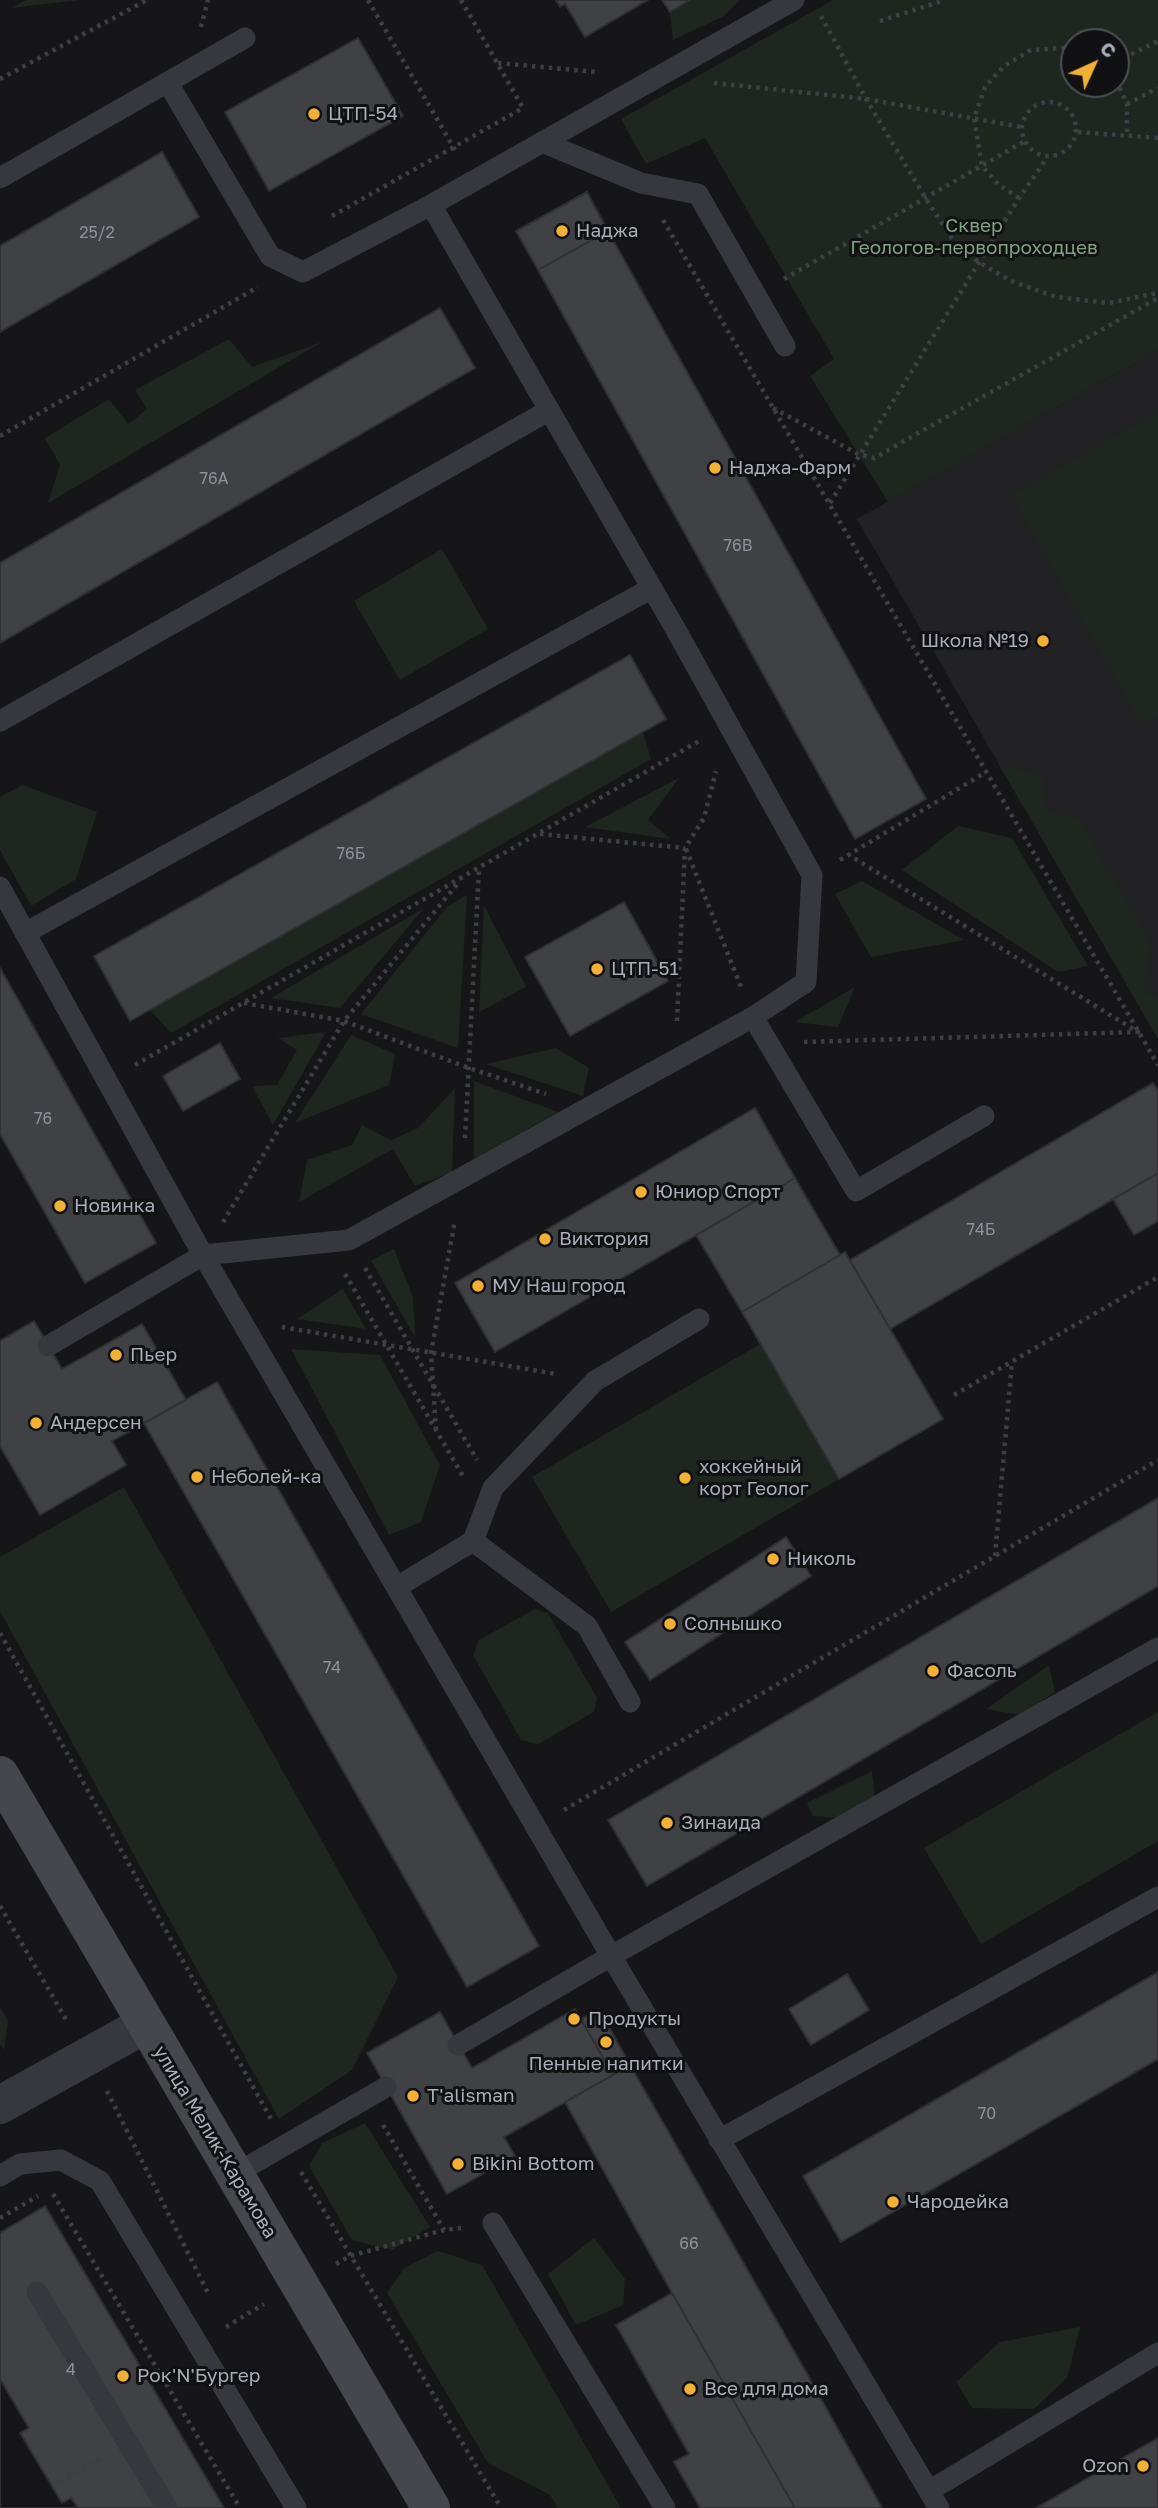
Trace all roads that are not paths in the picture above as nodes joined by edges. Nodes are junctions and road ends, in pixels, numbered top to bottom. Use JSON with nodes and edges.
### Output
{"nodes":[{"id":1,"x":794,"y":0,"type":"edge"},
{"id":2,"x":245,"y":38,"type":"dead end"},
{"id":3,"x":168,"y":83,"type":"junction"},
{"id":4,"x":542,"y":142,"type":"junction"},
{"id":5,"x":0,"y":178,"type":"edge"},
{"id":6,"x":432,"y":205,"type":"junction"},
{"id":7,"x":785,"y":346,"type":"dead end"},
{"id":8,"x":548,"y":411,"type":"junction"},
{"id":9,"x":652,"y":588,"type":"junction"},
{"id":10,"x":0,"y":721,"type":"edge"},
{"id":11,"x":0,"y":887,"type":"edge"},
{"id":12,"x":25,"y":933,"type":"junction"},
{"id":13,"x":753,"y":1017,"type":"junction"},
{"id":14,"x":984,"y":1116,"type":"dead end"},
{"id":15,"x":203,"y":1255,"type":"junction"},
{"id":16,"x":699,"y":1320,"type":"dead end"},
{"id":17,"x":48,"y":1346,"type":"dead end"},
{"id":18,"x":472,"y":1541,"type":"junction"},
{"id":19,"x":397,"y":1587,"type":"junction"},
{"id":20,"x":1158,"y":1648,"type":"edge"},
{"id":21,"x":629,"y":1702,"type":"dead end"},
{"id":22,"x":0,"y":1775,"type":"edge"},
{"id":23,"x":1158,"y":1897,"type":"edge"},
{"id":24,"x":611,"y":1956,"type":"junction"},
{"id":25,"x":146,"y":2024,"type":"junction"},
{"id":26,"x":458,"y":2045,"type":"dead end"},
{"id":27,"x":386,"y":2087,"type":"dead end"},
{"id":28,"x":0,"y":2105,"type":"edge"},
{"id":29,"x":719,"y":2140,"type":"junction"},
{"id":30,"x":235,"y":2174,"type":"junction"},
{"id":31,"x":0,"y":2176,"type":"edge"},
{"id":32,"x":493,"y":2223,"type":"road end"},
{"id":33,"x":37,"y":2292,"type":"dead end"},
{"id":34,"x":1158,"y":2353,"type":"edge"},
{"id":35,"x":934,"y":2499,"type":"edge"},
{"id":36,"x":167,"y":2508,"type":"edge"},
{"id":37,"x":296,"y":2508,"type":"edge"},
{"id":38,"x":431,"y":2508,"type":"edge"},
{"id":39,"x":665,"y":2508,"type":"edge"}],
"edges":[{"from":1,"to":4,"type":"lane"},
{"from":2,"to":3,"type":"lane"},
{"from":3,"to":5,"type":"lane"},
{"from":3,"to":6,"type":"lane"},
{"from":4,"to":6,"type":"lane"},
{"from":4,"to":7,"type":"lane"},
{"from":6,"to":8,"type":"lane"},
{"from":8,"to":9,"type":"lane"},
{"from":8,"to":10,"type":"lane"},
{"from":9,"to":12,"type":"lane"},
{"from":9,"to":13,"type":"lane"},
{"from":11,"to":12,"type":"lane"},
{"from":12,"to":15,"type":"lane"},
{"from":13,"to":14,"type":"lane"},
{"from":13,"to":15,"type":"lane"},
{"from":15,"to":17,"type":"lane"},
{"from":15,"to":19,"type":"lane"},
{"from":16,"to":18,"type":"lane"},
{"from":18,"to":19,"type":"lane"},
{"from":18,"to":21,"type":"lane"},
{"from":19,"to":24,"type":"lane"},
{"from":20,"to":24,"type":"lane"},
{"from":22,"to":25,"type":"main road","name":"улица Мелик-Карамова"},
{"from":23,"to":29,"type":"lane"},
{"from":24,"to":26,"type":"lane"},
{"from":24,"to":29,"type":"lane"},
{"from":25,"to":28,"type":"street"},
{"from":25,"to":30,"type":"main road","name":"улица Мелик-Карамова"},
{"from":27,"to":30,"type":"lane"},
{"from":29,"to":35,"type":"lane"},
{"from":30,"to":38,"type":"main road","name":"улица Мелик-Карамова"},
{"from":31,"to":37,"type":"lane"},
{"from":32,"to":39,"type":"lane"},
{"from":33,"to":36,"type":"lane"},
{"from":34,"to":35,"type":"lane"}]}
